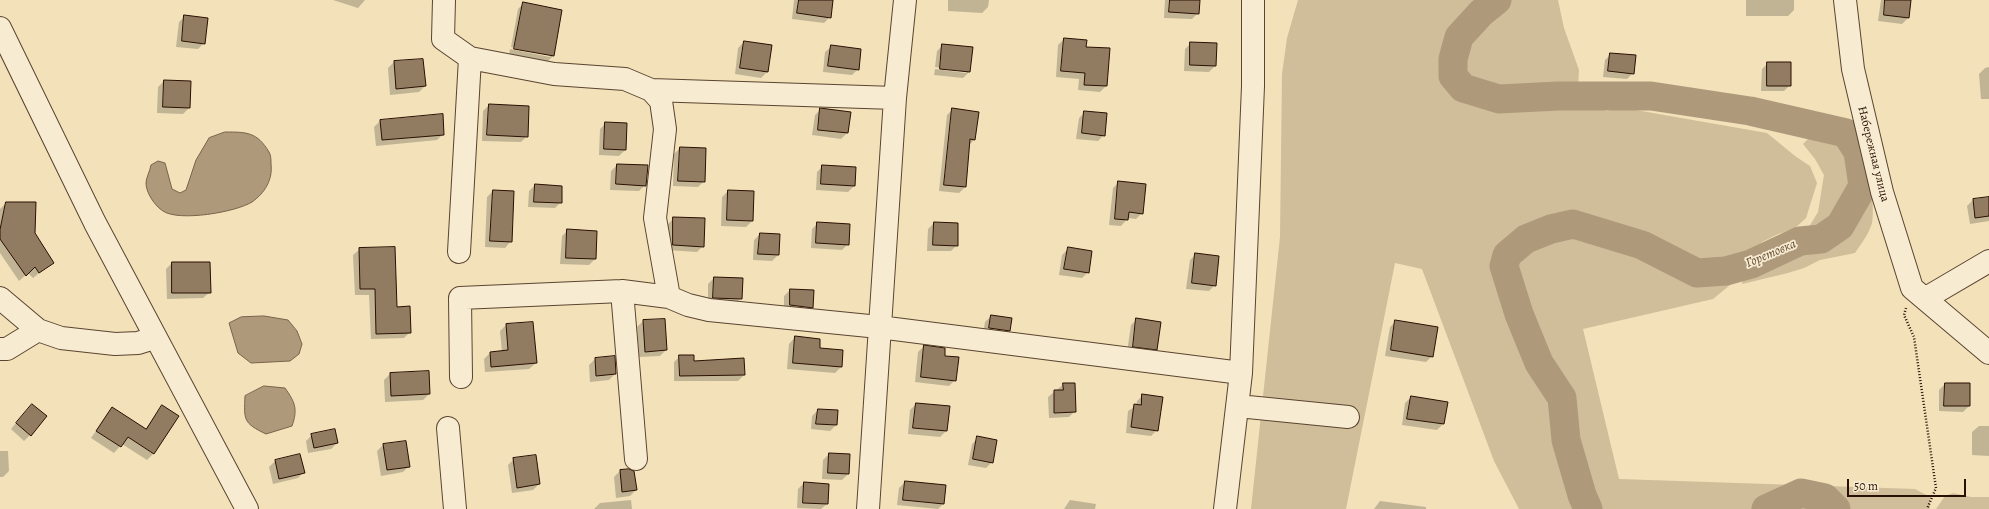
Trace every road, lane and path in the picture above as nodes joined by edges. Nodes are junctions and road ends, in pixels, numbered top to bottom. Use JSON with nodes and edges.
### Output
{"nodes":[{"id":1,"x":444,"y":0,"type":"edge"},
{"id":2,"x":905,"y":0,"type":"edge"},
{"id":3,"x":1253,"y":0,"type":"edge"},
{"id":4,"x":1845,"y":0,"type":"edge"},
{"id":5,"x":0,"y":28,"type":"edge"},
{"id":6,"x":470,"y":58,"type":"junction"},
{"id":7,"x":651,"y":90,"type":"junction"},
{"id":8,"x":895,"y":98,"type":"junction"},
{"id":9,"x":459,"y":252,"type":"dead end"},
{"id":10,"x":1989,"y":261,"type":"edge"},
{"id":11,"x":622,"y":291,"type":"junction"},
{"id":12,"x":1919,"y":293,"type":"junction"},
{"id":13,"x":669,"y":297,"type":"junction"},
{"id":14,"x":0,"y":298,"type":"edge"},
{"id":15,"x":878,"y":327,"type":"junction"},
{"id":16,"x":38,"y":330,"type":"junction"},
{"id":17,"x":154,"y":338,"type":"junction"},
{"id":18,"x":0,"y":349,"type":"edge"},
{"id":19,"x":1989,"y":353,"type":"edge"},
{"id":20,"x":1241,"y":373,"type":"junction"},
{"id":21,"x":461,"y":377,"type":"dead end"},
{"id":22,"x":1238,"y":406,"type":"junction"},
{"id":23,"x":1348,"y":417,"type":"dead end"},
{"id":24,"x":448,"y":428,"type":"dead end"},
{"id":25,"x":636,"y":459,"type":"dead end"},
{"id":26,"x":247,"y":509,"type":"edge"},
{"id":27,"x":455,"y":509,"type":"edge"},
{"id":28,"x":868,"y":509,"type":"edge"},
{"id":29,"x":1225,"y":509,"type":"edge"},
{"id":30,"x":1926,"y":509,"type":"edge"}],
"edges":[{"from":1,"to":6,"type":"street"},
{"from":2,"to":8,"type":"street"},
{"from":3,"to":20,"type":"street"},
{"from":4,"to":12,"type":"street","name":"Набережная улица"},
{"from":5,"to":17,"type":"street"},
{"from":6,"to":7,"type":"street"},
{"from":6,"to":9,"type":"street"},
{"from":7,"to":8,"type":"street"},
{"from":7,"to":13,"type":"street"},
{"from":8,"to":15,"type":"street"},
{"from":10,"to":12,"type":"street"},
{"from":11,"to":13,"type":"street"},
{"from":11,"to":21,"type":"street"},
{"from":11,"to":25,"type":"street"},
{"from":12,"to":19,"type":"street"},
{"from":12,"to":30,"type":"path"},
{"from":13,"to":15,"type":"street"},
{"from":14,"to":16,"type":"street"},
{"from":15,"to":20,"type":"street"},
{"from":15,"to":28,"type":"street"},
{"from":16,"to":17,"type":"street"},
{"from":16,"to":18,"type":"street"},
{"from":17,"to":26,"type":"street"},
{"from":20,"to":22,"type":"street"},
{"from":22,"to":23,"type":"street"},
{"from":22,"to":29,"type":"street"},
{"from":24,"to":27,"type":"street"}]}
